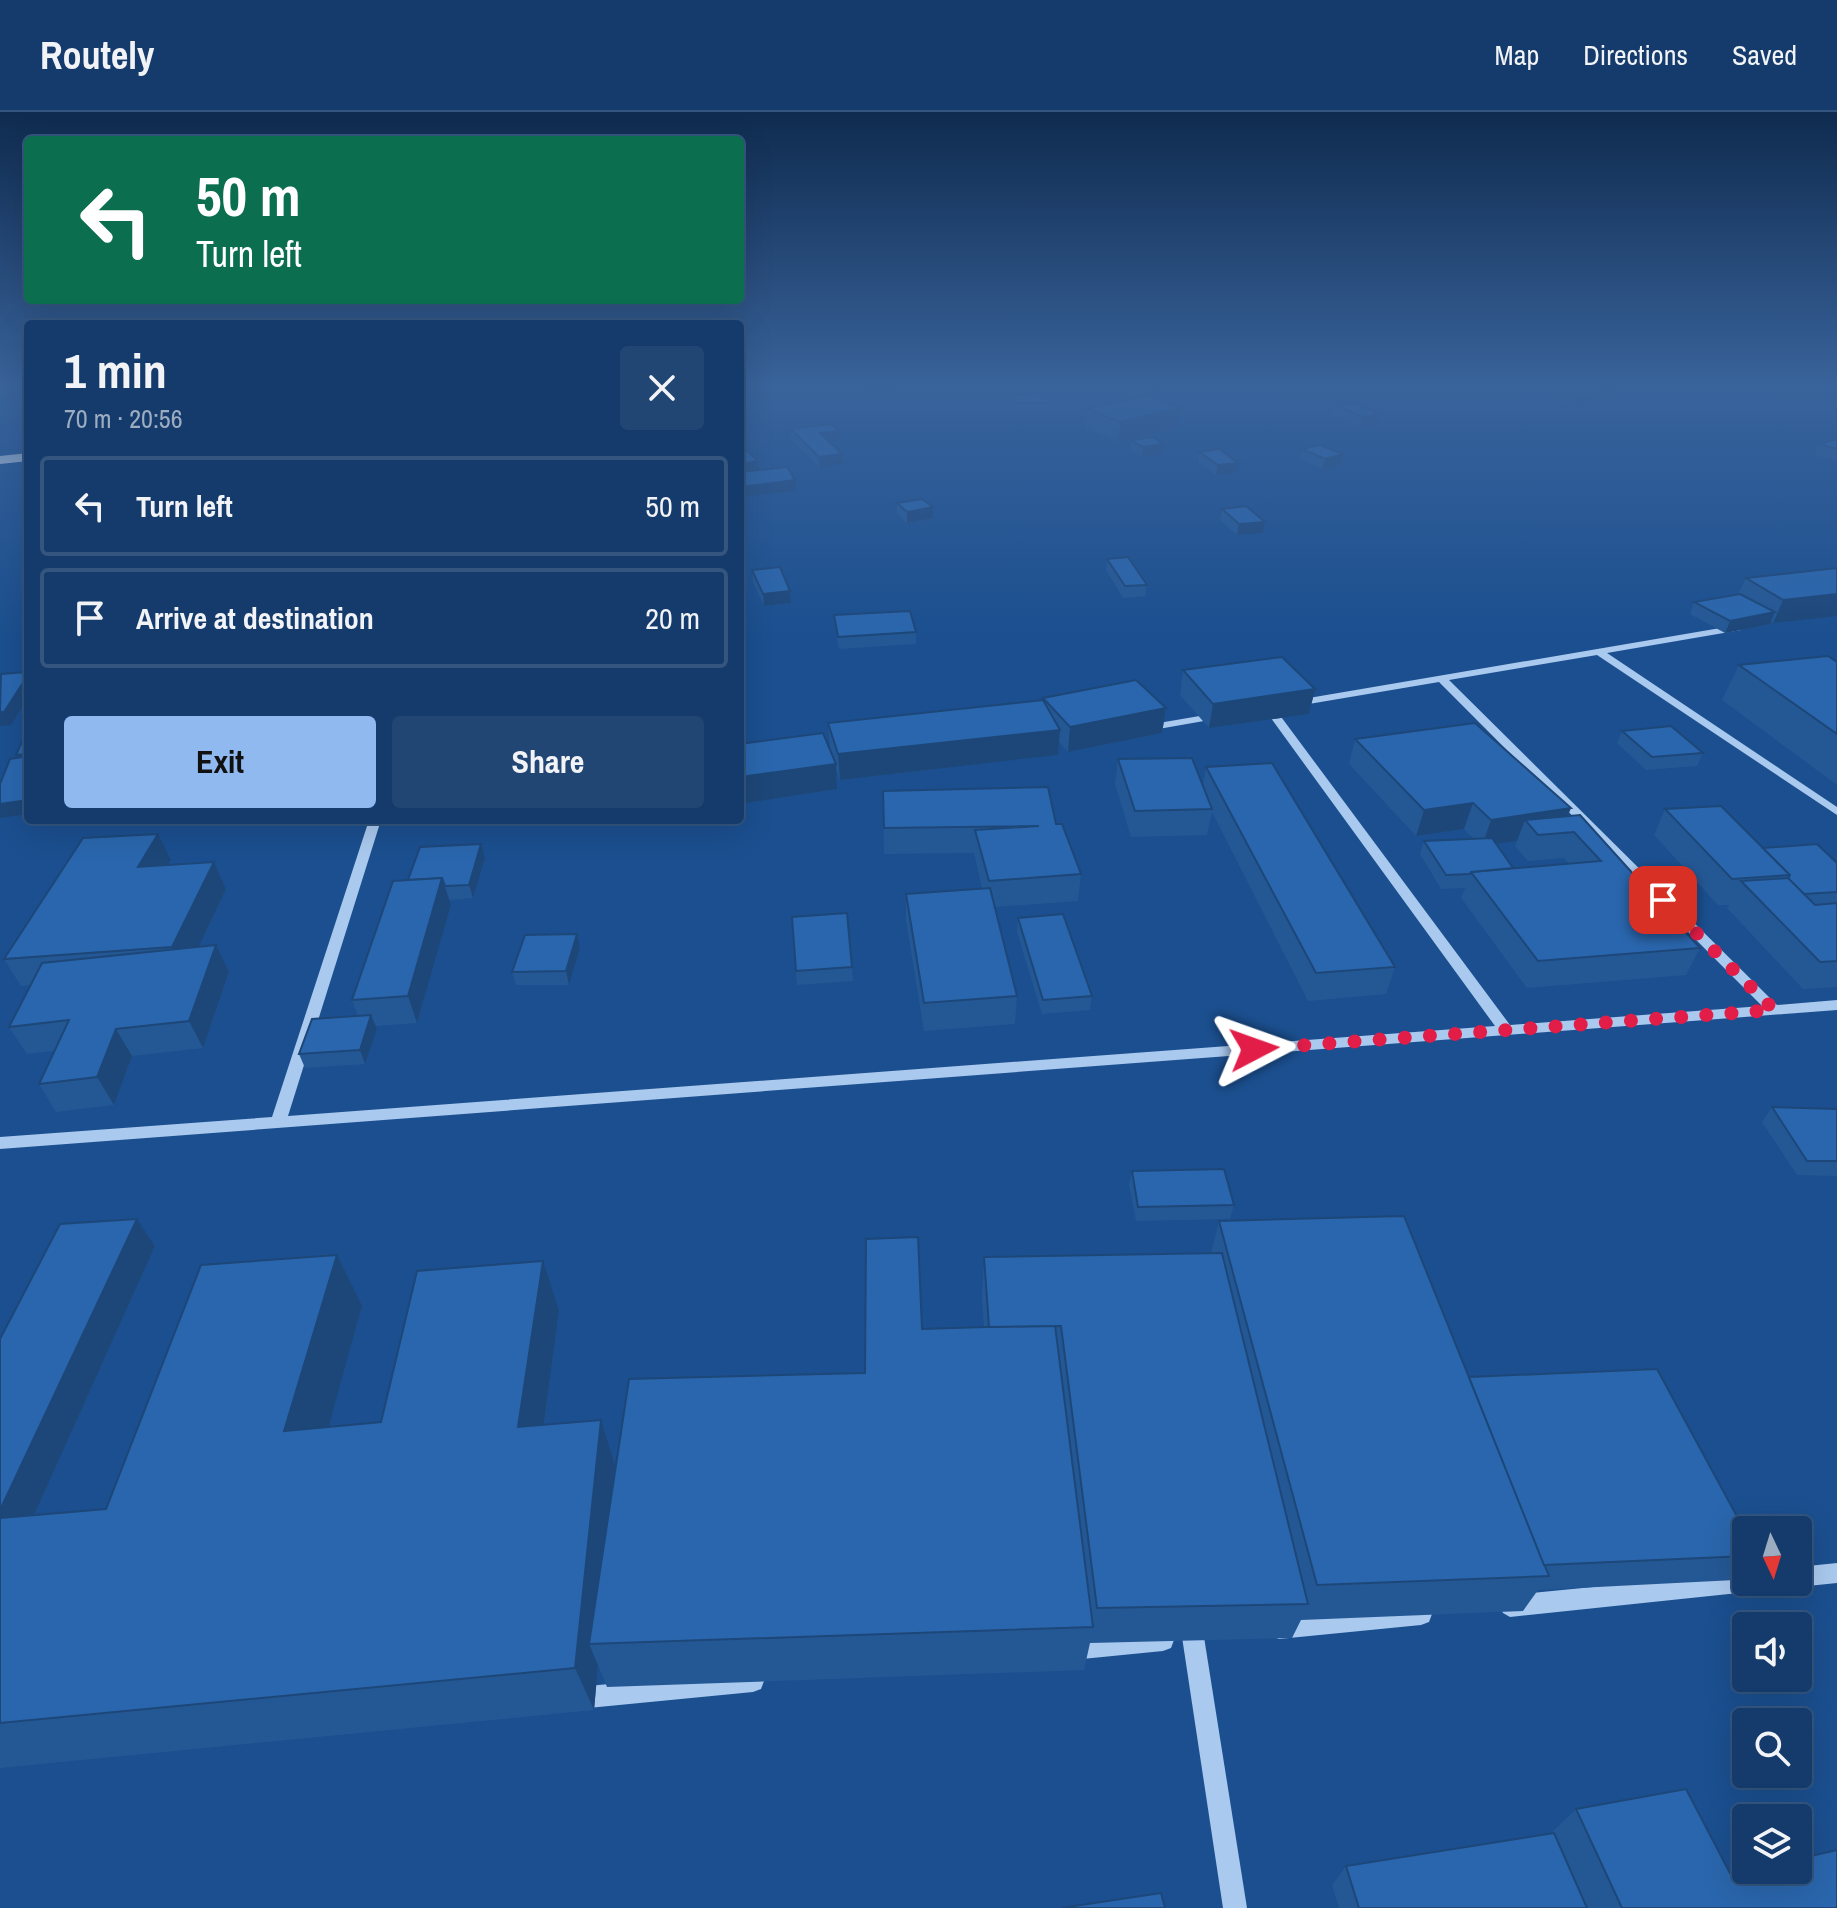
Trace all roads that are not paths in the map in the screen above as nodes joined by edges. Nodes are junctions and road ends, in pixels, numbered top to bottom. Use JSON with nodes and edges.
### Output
{"nodes":[{"id":1,"x":1748,"y":627,"type":"edge"},
{"id":2,"x":1599,"y":652,"type":"junction"},
{"id":3,"x":1442,"y":679,"type":"junction"},
{"id":4,"x":1269,"y":708,"type":"junction"},
{"id":5,"x":1253,"y":710,"type":"edge"},
{"id":6,"x":1222,"y":716,"type":"edge"},
{"id":7,"x":1129,"y":731,"type":"edge"},
{"id":8,"x":1837,"y":812,"type":"edge"},
{"id":9,"x":374,"y":824,"type":"edge"},
{"id":10,"x":1837,"y":1005,"type":"edge"},
{"id":11,"x":1774,"y":1010,"type":"junction"},
{"id":12,"x":1506,"y":1030,"type":"junction"},
{"id":13,"x":278,"y":1122,"type":"junction"},
{"id":14,"x":0,"y":1143,"type":"edge"},
{"id":15,"x":1837,"y":1573,"type":"edge"},
{"id":16,"x":1812,"y":1576,"type":"edge"},
{"id":17,"x":1732,"y":1584,"type":"edge"},
{"id":18,"x":1494,"y":1607,"type":"edge"},
{"id":19,"x":1447,"y":1612,"type":"edge"},
{"id":20,"x":1256,"y":1631,"type":"edge"},
{"id":21,"x":1050,"y":1651,"type":"edge"},
{"id":22,"x":779,"y":1678,"type":"edge"},
{"id":23,"x":557,"y":1700,"type":"edge"},
{"id":24,"x":1235,"y":1908,"type":"edge"}],
"edges":[{"from":1,"to":2,"type":"street"},
{"from":2,"to":3,"type":"street"},
{"from":2,"to":8,"type":"street"},
{"from":3,"to":4,"type":"street"},
{"from":3,"to":11,"type":"street"},
{"from":4,"to":5,"type":"street"},
{"from":4,"to":12,"type":"street"},
{"from":6,"to":7,"type":"street"},
{"from":9,"to":13,"type":"street"},
{"from":10,"to":11,"type":"street"},
{"from":11,"to":12,"type":"street"},
{"from":12,"to":13,"type":"street"},
{"from":13,"to":14,"type":"street"},
{"from":15,"to":16,"type":"street"},
{"from":17,"to":18,"type":"street"},
{"from":19,"to":20,"type":"street"},
{"from":21,"to":24,"type":"street"},
{"from":22,"to":23,"type":"street"}]}
